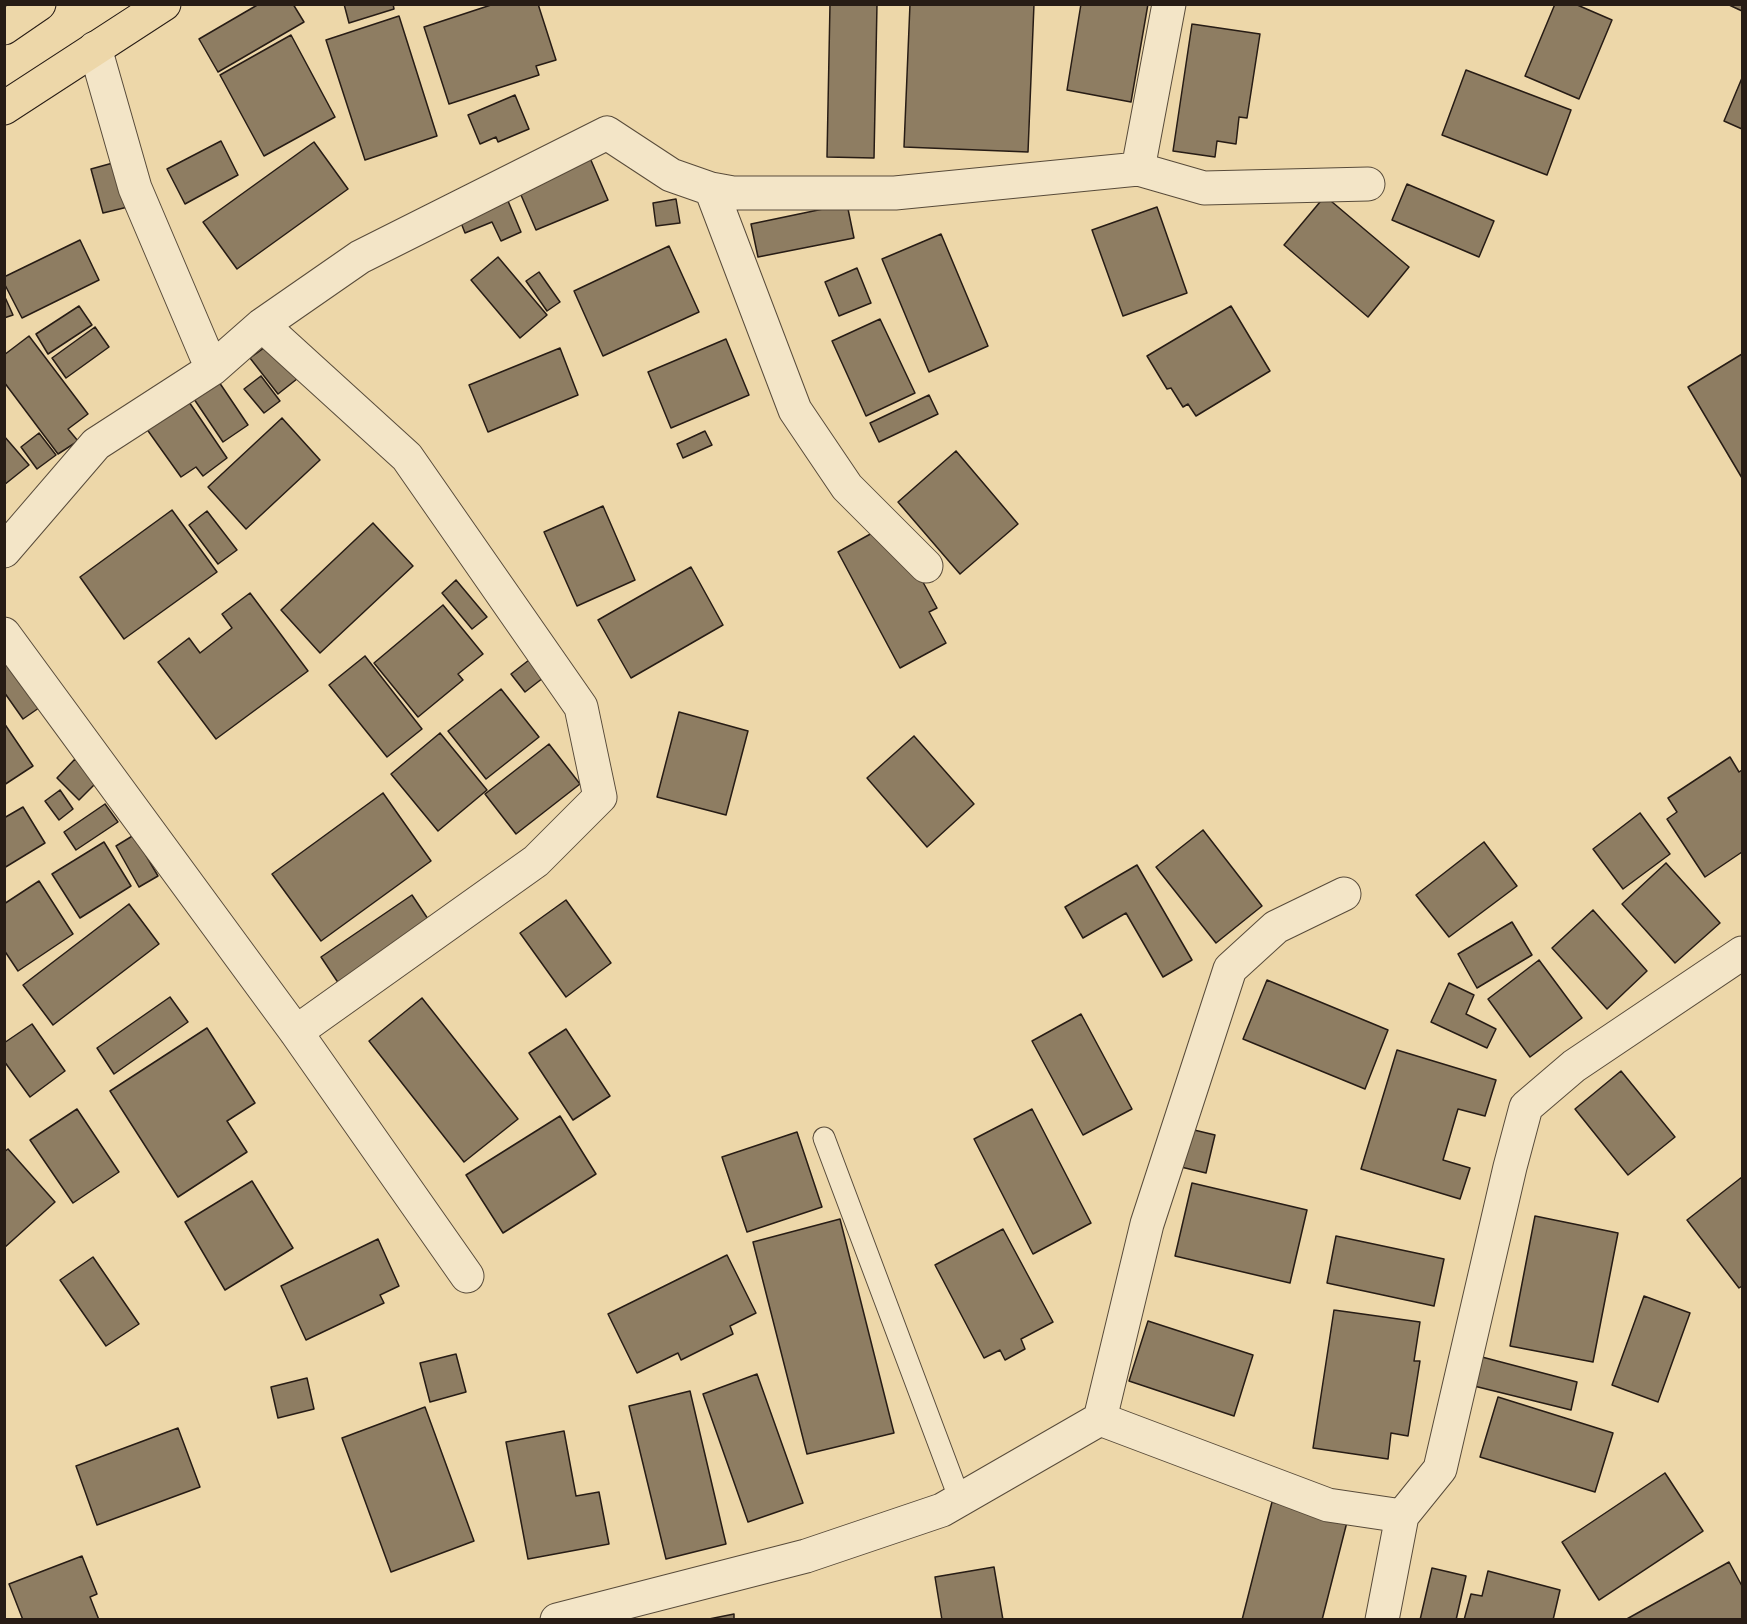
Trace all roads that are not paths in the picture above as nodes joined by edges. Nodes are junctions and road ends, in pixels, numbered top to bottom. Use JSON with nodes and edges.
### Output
{"nodes":[{"id":1,"x":39,"y":4,"type":"edge"},
{"id":2,"x":164,"y":4,"type":"edge"},
{"id":3,"x":1169,"y":4,"type":"edge"},
{"id":4,"x":4,"y":28,"type":"edge"},
{"id":5,"x":95,"y":48,"type":"junction"},
{"id":6,"x":4,"y":108,"type":"edge"},
{"id":7,"x":1138,"y":169,"type":"junction"},
{"id":8,"x":1368,"y":184,"type":"dead end"},
{"id":9,"x":711,"y":189,"type":"junction"},
{"id":10,"x":262,"y":325,"type":"junction"},
{"id":11,"x":212,"y":369,"type":"junction"},
{"id":12,"x":4,"y":551,"type":"edge"},
{"id":13,"x":926,"y":566,"type":"dead end"},
{"id":14,"x":4,"y":634,"type":"edge"},
{"id":15,"x":1344,"y":894,"type":"dead end"},
{"id":16,"x":1743,"y":953,"type":"edge"},
{"id":17,"x":296,"y":1032,"type":"junction"},
{"id":18,"x":824,"y":1138,"type":"dead end"},
{"id":19,"x":467,"y":1276,"type":"dead end"},
{"id":20,"x":1100,"y":1419,"type":"junction"},
{"id":21,"x":960,"y":1500,"type":"junction"},
{"id":22,"x":1402,"y":1516,"type":"junction"},
{"id":23,"x":557,"y":1620,"type":"edge"},
{"id":24,"x":1382,"y":1620,"type":"edge"}],
"edges":[{"from":1,"to":4,"type":"main road"},
{"from":2,"to":5,"type":"main road"},
{"from":3,"to":7,"type":"street"},
{"from":5,"to":6,"type":"main road"},
{"from":5,"to":11,"type":"street"},
{"from":7,"to":8,"type":"street"},
{"from":7,"to":9,"type":"street"},
{"from":9,"to":10,"type":"street"},
{"from":9,"to":13,"type":"street"},
{"from":10,"to":11,"type":"street"},
{"from":10,"to":17,"type":"street"},
{"from":11,"to":12,"type":"street"},
{"from":14,"to":17,"type":"street"},
{"from":15,"to":20,"type":"street"},
{"from":16,"to":22,"type":"street"},
{"from":17,"to":19,"type":"street"},
{"from":18,"to":21,"type":"lane"},
{"from":20,"to":21,"type":"street"},
{"from":20,"to":22,"type":"street"},
{"from":21,"to":23,"type":"street"},
{"from":22,"to":24,"type":"street"}]}
